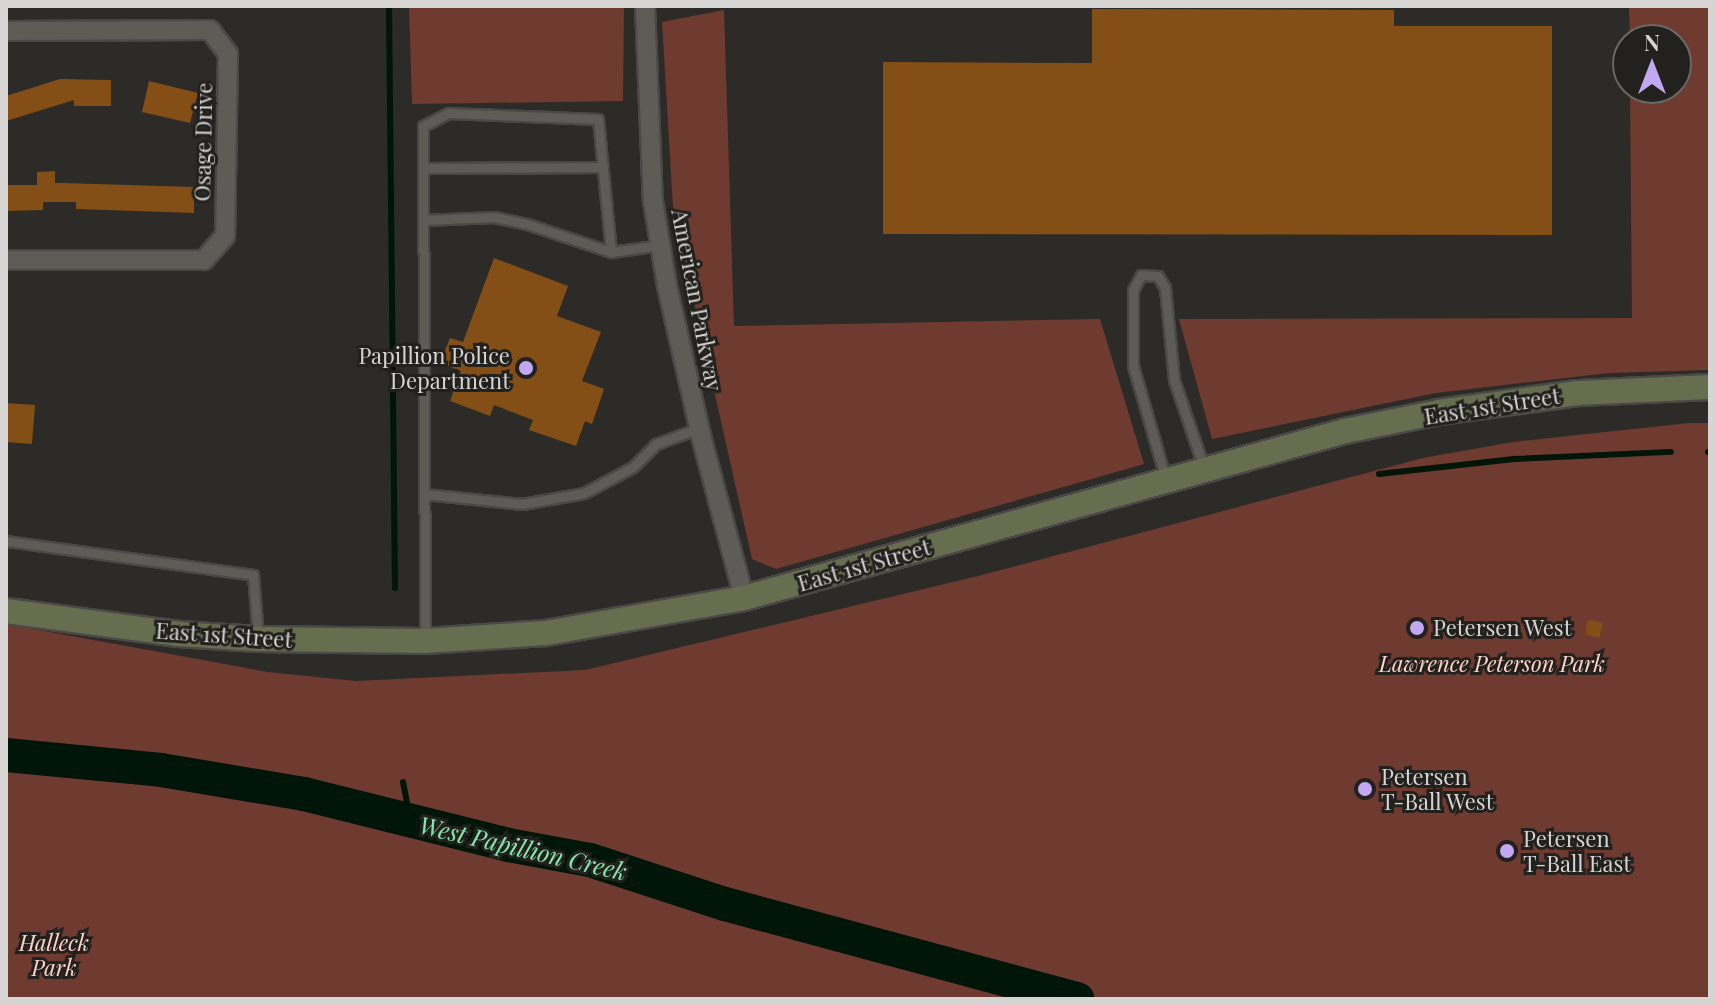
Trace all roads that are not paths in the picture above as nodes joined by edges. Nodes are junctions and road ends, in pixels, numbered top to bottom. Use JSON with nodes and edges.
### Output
{"nodes":[{"id":1,"x":645,"y":6,"type":"edge"},
{"id":2,"x":6,"y":31,"type":"edge"},
{"id":3,"x":603,"y":167,"type":"junction"},
{"id":4,"x":423,"y":168,"type":"junction"},
{"id":5,"x":423,"y":220,"type":"junction"},
{"id":6,"x":660,"y":245,"type":"junction"},
{"id":7,"x":611,"y":252,"type":"junction"},
{"id":8,"x":6,"y":260,"type":"edge"},
{"id":9,"x":1710,"y":387,"type":"edge"},
{"id":10,"x":699,"y":428,"type":"junction"},
{"id":11,"x":1205,"y":470,"type":"junction"},
{"id":12,"x":1166,"y":480,"type":"junction"},
{"id":13,"x":424,"y":494,"type":"junction"},
{"id":14,"x":6,"y":541,"type":"edge"},
{"id":15,"x":744,"y":598,"type":"junction"},
{"id":16,"x":6,"y":611,"type":"edge"},
{"id":17,"x":258,"y":639,"type":"junction"},
{"id":18,"x":425,"y":641,"type":"junction"}],
"edges":[{"from":1,"to":6,"type":"street","name":"American Parkway"},
{"from":2,"to":8,"type":"street","name":"Osage Drive"},
{"from":3,"to":4,"type":"lane"},
{"from":3,"to":4,"type":"lane"},
{"from":3,"to":7,"type":"lane"},
{"from":4,"to":5,"type":"lane"},
{"from":5,"to":7,"type":"lane"},
{"from":5,"to":13,"type":"lane"},
{"from":6,"to":7,"type":"lane"},
{"from":6,"to":10,"type":"street","name":"American Parkway"},
{"from":9,"to":11,"type":"main road","name":"East 1st Street"},
{"from":10,"to":13,"type":"lane"},
{"from":10,"to":15,"type":"street","name":"American Parkway"},
{"from":11,"to":12,"type":"main road","name":"East 1st Street"},
{"from":11,"to":12,"type":"lane"},
{"from":12,"to":15,"type":"main road","name":"East 1st Street"},
{"from":13,"to":18,"type":"lane"},
{"from":14,"to":17,"type":"lane"},
{"from":15,"to":18,"type":"main road","name":"East 1st Street"},
{"from":16,"to":17,"type":"main road","name":"East 1st Street"},
{"from":17,"to":18,"type":"main road","name":"East 1st Street"}]}
